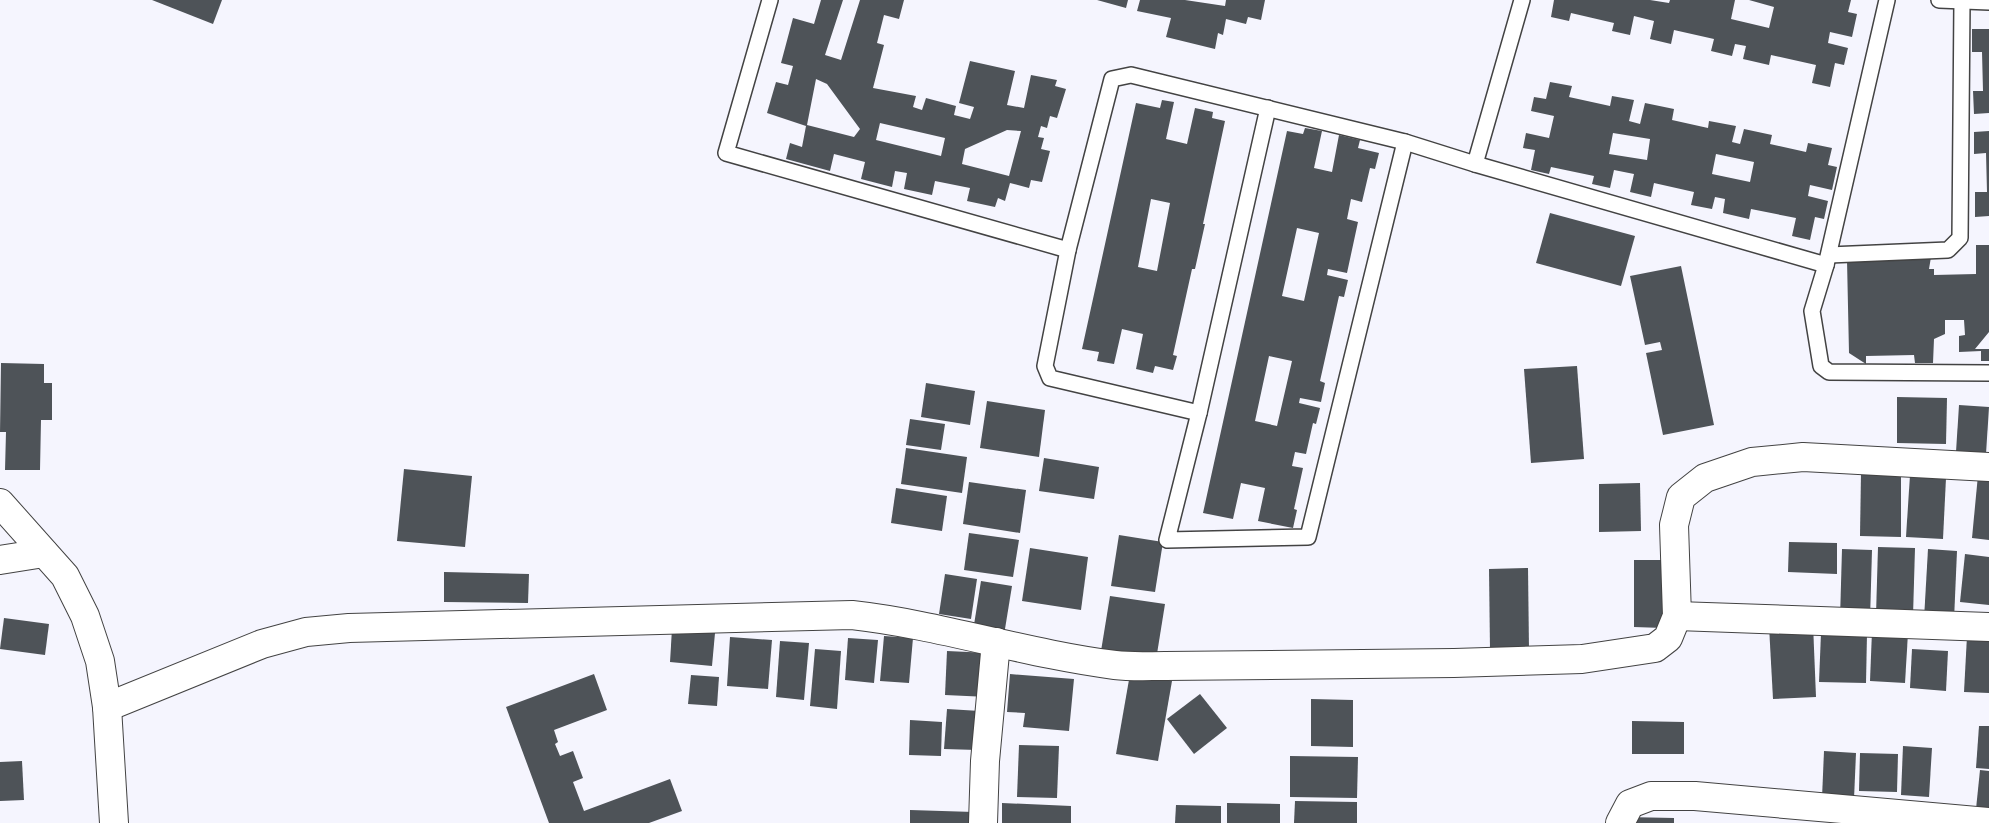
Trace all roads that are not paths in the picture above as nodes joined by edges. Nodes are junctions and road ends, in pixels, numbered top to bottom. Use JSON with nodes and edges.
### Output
{"nodes":[{"id":1,"x":770,"y":0,"type":"edge"},
{"id":2,"x":1522,"y":0,"type":"edge"},
{"id":3,"x":1887,"y":0,"type":"edge"},
{"id":4,"x":1938,"y":0,"type":"edge"},
{"id":5,"x":1962,"y":1,"type":"edge"},
{"id":6,"x":1989,"y":2,"type":"edge"},
{"id":7,"x":1268,"y":108,"type":"junction"},
{"id":8,"x":1405,"y":142,"type":"junction"},
{"id":9,"x":1475,"y":164,"type":"junction"},
{"id":10,"x":1068,"y":250,"type":"junction"},
{"id":11,"x":1827,"y":260,"type":"junction"},
{"id":12,"x":1989,"y":373,"type":"edge"},
{"id":13,"x":1199,"y":413,"type":"junction"},
{"id":14,"x":1989,"y":467,"type":"edge"},
{"id":15,"x":0,"y":503,"type":"edge"},
{"id":16,"x":44,"y":553,"type":"junction"},
{"id":17,"x":0,"y":560,"type":"edge"},
{"id":18,"x":1677,"y":616,"type":"junction"},
{"id":19,"x":1989,"y":626,"type":"edge"},
{"id":20,"x":996,"y":642,"type":"junction"},
{"id":21,"x":107,"y":707,"type":"junction"},
{"id":22,"x":1906,"y":819,"type":"edge"},
{"id":23,"x":1989,"y":822,"type":"edge"},
{"id":24,"x":114,"y":823,"type":"edge"},
{"id":25,"x":983,"y":823,"type":"edge"},
{"id":26,"x":1620,"y":823,"type":"edge"}],
"edges":[{"from":1,"to":10,"type":"lane"},
{"from":2,"to":9,"type":"lane"},
{"from":3,"to":11,"type":"lane"},
{"from":4,"to":5,"type":"lane"},
{"from":5,"to":6,"type":"lane"},
{"from":5,"to":11,"type":"lane"},
{"from":7,"to":8,"type":"lane"},
{"from":7,"to":10,"type":"lane"},
{"from":7,"to":13,"type":"lane"},
{"from":8,"to":9,"type":"lane"},
{"from":8,"to":13,"type":"lane"},
{"from":9,"to":11,"type":"lane"},
{"from":10,"to":13,"type":"lane"},
{"from":11,"to":12,"type":"lane"},
{"from":14,"to":18,"type":"street"},
{"from":15,"to":16,"type":"street"},
{"from":16,"to":17,"type":"street"},
{"from":16,"to":21,"type":"street"},
{"from":18,"to":19,"type":"street"},
{"from":18,"to":20,"type":"street"},
{"from":20,"to":21,"type":"street"},
{"from":20,"to":25,"type":"street"},
{"from":21,"to":24,"type":"street"},
{"from":22,"to":23,"type":"street"},
{"from":22,"to":26,"type":"street"}]}
